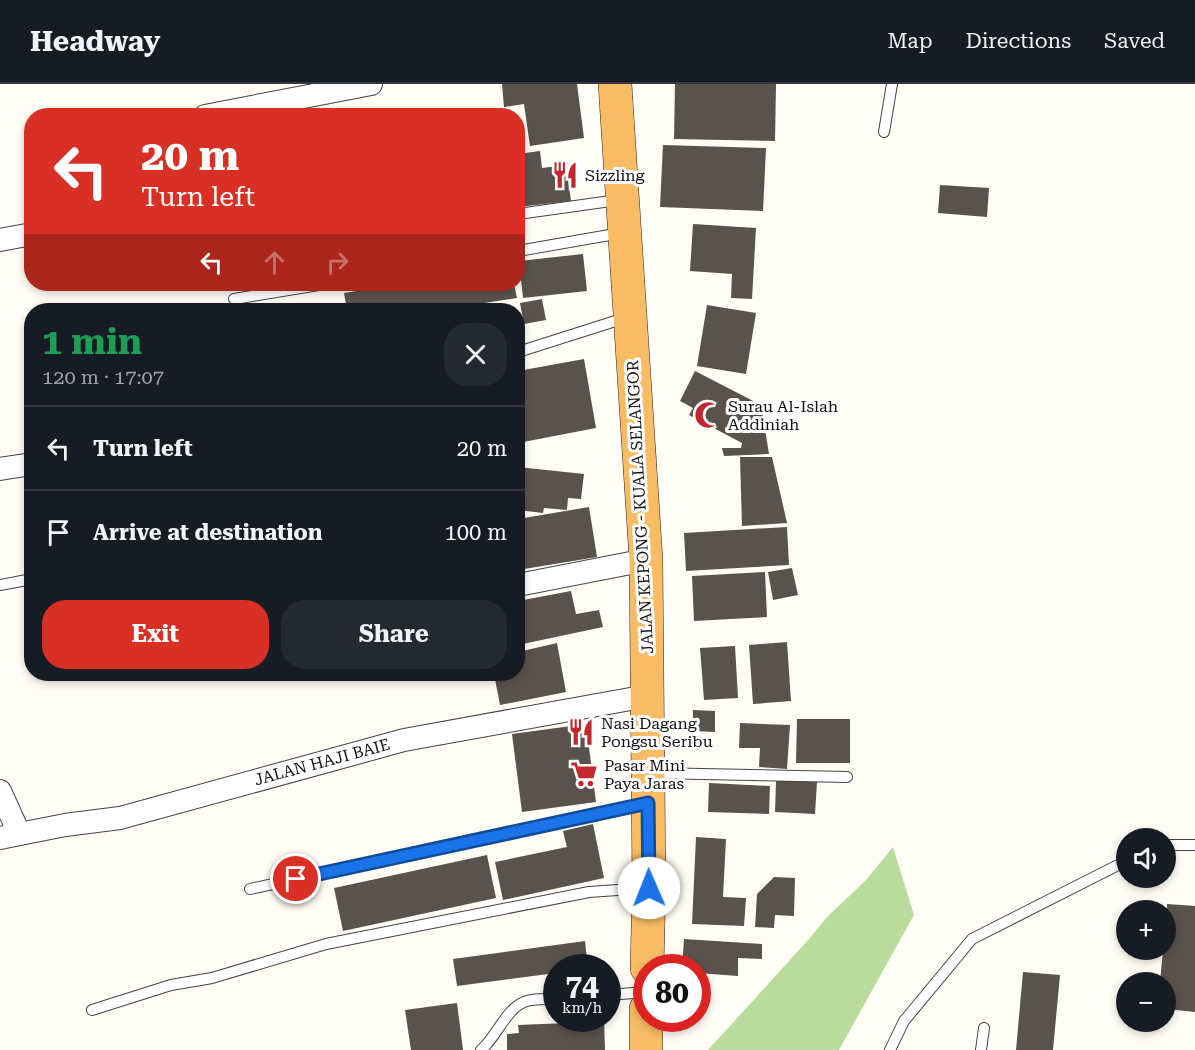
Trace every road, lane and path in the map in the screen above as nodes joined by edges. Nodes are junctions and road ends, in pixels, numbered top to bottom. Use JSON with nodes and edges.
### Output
{"nodes":[{"id":1,"x":371,"y":84,"type":"edge"},
{"id":2,"x":615,"y":84,"type":"edge"},
{"id":3,"x":892,"y":84,"type":"edge"},
{"id":4,"x":246,"y":108,"type":"edge"},
{"id":5,"x":884,"y":132,"type":"dead end"},
{"id":6,"x":622,"y":199,"type":"junction"},
{"id":7,"x":525,"y":213,"type":"edge"},
{"id":8,"x":625,"y":233,"type":"junction"},
{"id":9,"x":24,"y":236,"type":"edge"},
{"id":10,"x":0,"y":240,"type":"edge"},
{"id":11,"x":525,"y":250,"type":"edge"},
{"id":12,"x":283,"y":291,"type":"edge"},
{"id":13,"x":234,"y":299,"type":"dead end"},
{"id":14,"x":631,"y":316,"type":"junction"},
{"id":15,"x":525,"y":350,"type":"edge"},
{"id":16,"x":24,"y":465,"type":"edge"},
{"id":17,"x":0,"y":469,"type":"edge"},
{"id":18,"x":646,"y":560,"type":"junction"},
{"id":19,"x":24,"y":580,"type":"edge"},
{"id":20,"x":525,"y":584,"type":"edge"},
{"id":21,"x":0,"y":585,"type":"edge"},
{"id":22,"x":647,"y":696,"type":"junction"},
{"id":23,"x":848,"y":777,"type":"dead end"},
{"id":24,"x":648,"y":788,"type":"junction"},
{"id":25,"x":0,"y":791,"type":"edge"},
{"id":26,"x":10,"y":836,"type":"edge"},
{"id":27,"x":1176,"y":845,"type":"edge"},
{"id":28,"x":1195,"y":845,"type":"edge"},
{"id":29,"x":1116,"y":866,"type":"edge"},
{"id":30,"x":649,"y":888,"type":"junction"},
{"id":31,"x":250,"y":890,"type":"dead end"},
{"id":32,"x":647,"y":954,"type":"edge"},
{"id":33,"x":543,"y":1000,"type":"edge"},
{"id":34,"x":92,"y":1010,"type":"dead end"},
{"id":35,"x":984,"y":1028,"type":"dead end"},
{"id":36,"x":646,"y":1032,"type":"edge"},
{"id":37,"x":481,"y":1050,"type":"edge"},
{"id":38,"x":646,"y":1050,"type":"edge"},
{"id":39,"x":890,"y":1050,"type":"edge"},
{"id":40,"x":981,"y":1050,"type":"edge"}],
"edges":[{"from":1,"to":4,"type":"street"},
{"from":2,"to":6,"type":"highway","name":"JALAN KEPONG - KUALA SELANGOR"},
{"from":3,"to":5,"type":"lane"},
{"from":6,"to":7,"type":"lane"},
{"from":6,"to":8,"type":"highway","name":"JALAN KEPONG - KUALA SELANGOR"},
{"from":8,"to":11,"type":"lane"},
{"from":8,"to":14,"type":"highway","name":"JALAN KEPONG - KUALA SELANGOR"},
{"from":9,"to":10,"type":"street"},
{"from":12,"to":13,"type":"lane"},
{"from":14,"to":15,"type":"lane"},
{"from":14,"to":18,"type":"highway","name":"JALAN KEPONG - KUALA SELANGOR"},
{"from":16,"to":17,"type":"street"},
{"from":18,"to":20,"type":"street"},
{"from":18,"to":22,"type":"highway","name":"JALAN KEPONG - KUALA SELANGOR"},
{"from":19,"to":21,"type":"lane"},
{"from":22,"to":24,"type":"highway","name":"JALAN KEPONG - KUALA SELANGOR"},
{"from":22,"to":26,"type":"street","name":"JALAN HAJI BAIE"},
{"from":23,"to":24,"type":"lane"},
{"from":24,"to":30,"type":"highway","name":"JALAN KEPONG - KUALA SELANGOR"},
{"from":24,"to":31,"type":"lane"},
{"from":25,"to":26,"type":"street"},
{"from":27,"to":28,"type":"lane"},
{"from":29,"to":39,"type":"lane"},
{"from":30,"to":32,"type":"highway","name":"JALAN KEPONG - KUALA SELANGOR"},
{"from":30,"to":34,"type":"lane"},
{"from":33,"to":37,"type":"lane"},
{"from":35,"to":40,"type":"lane"},
{"from":36,"to":38,"type":"highway"}]}
